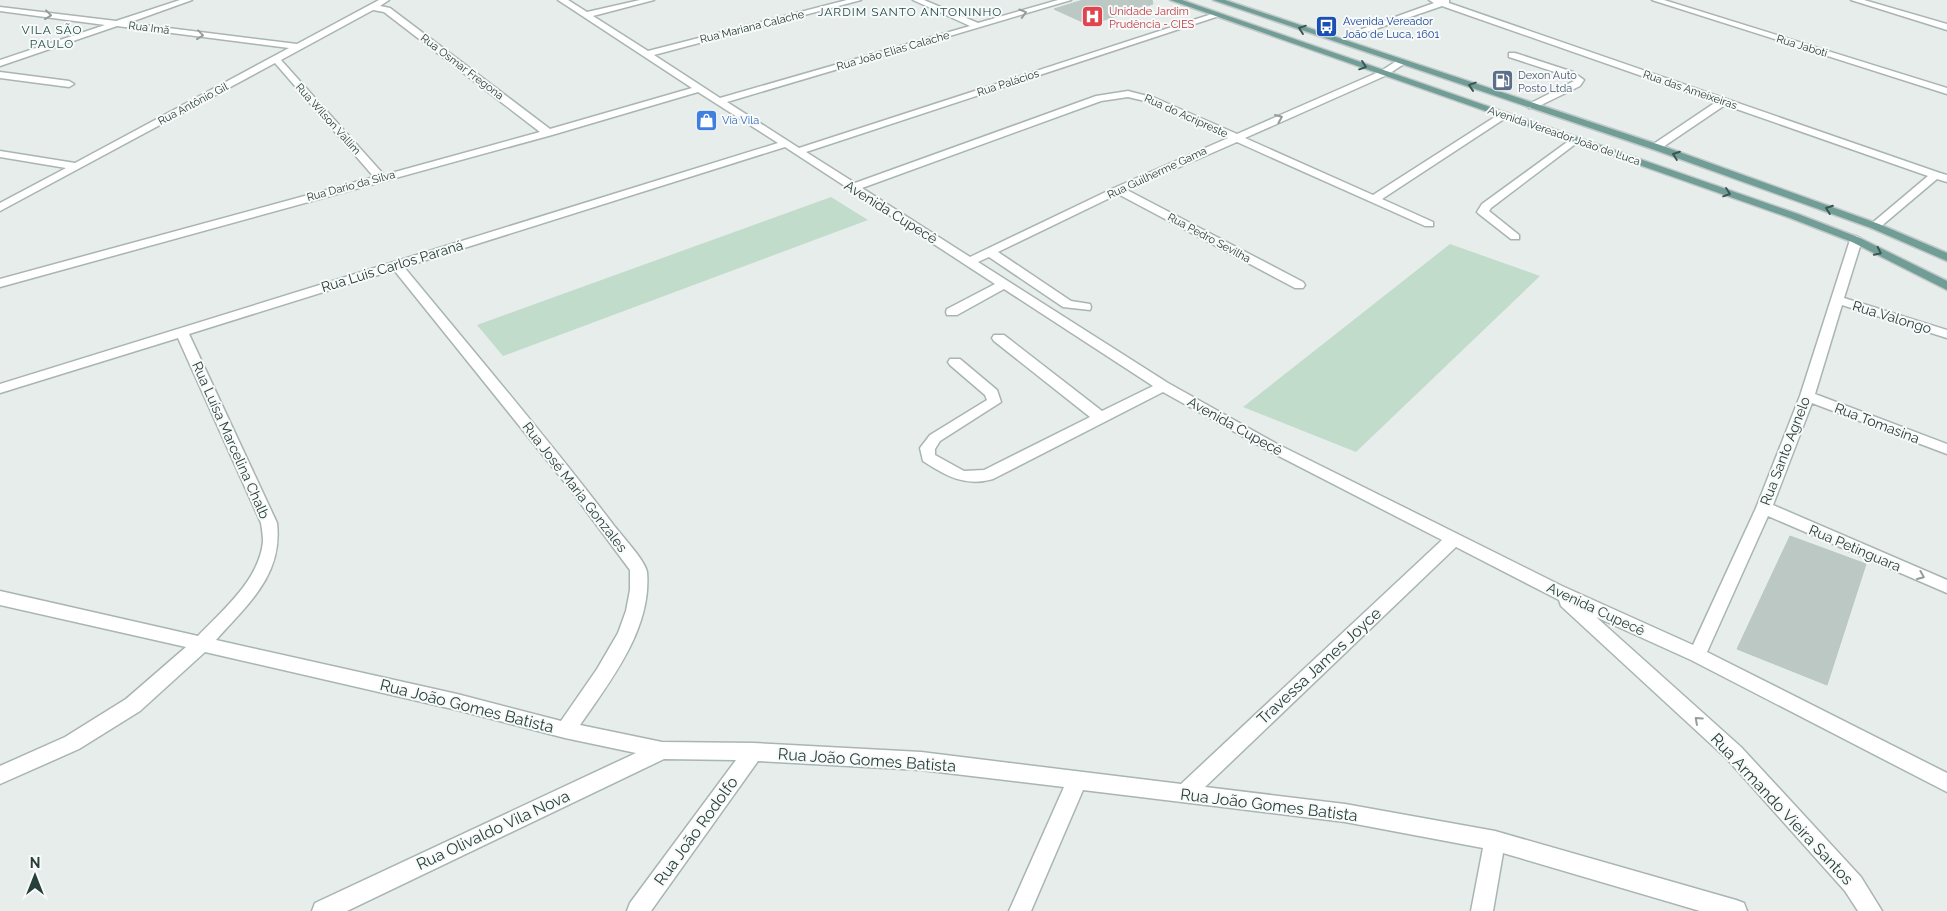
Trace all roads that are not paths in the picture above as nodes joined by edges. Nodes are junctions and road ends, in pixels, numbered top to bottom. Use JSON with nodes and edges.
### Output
{"nodes":[{"id":1,"x":188,"y":0,"type":"edge"},
{"id":2,"x":385,"y":0,"type":"edge"},
{"id":3,"x":562,"y":0,"type":"edge"},
{"id":4,"x":650,"y":0,"type":"edge"},
{"id":5,"x":857,"y":0,"type":"edge"},
{"id":6,"x":917,"y":0,"type":"edge"},
{"id":7,"x":1067,"y":0,"type":"edge"},
{"id":8,"x":1174,"y":0,"type":"edge"},
{"id":9,"x":1217,"y":0,"type":"edge"},
{"id":10,"x":1656,"y":0,"type":"edge"},
{"id":11,"x":1855,"y":0,"type":"edge"},
{"id":12,"x":1442,"y":1,"type":"edge"},
{"id":13,"x":373,"y":6,"type":"junction"},
{"id":14,"x":0,"y":9,"type":"edge"},
{"id":15,"x":586,"y":15,"type":"junction"},
{"id":16,"x":1218,"y":15,"type":"junction"},
{"id":17,"x":117,"y":24,"type":"junction"},
{"id":18,"x":1945,"y":25,"type":"edge"},
{"id":19,"x":978,"y":26,"type":"junction"},
{"id":20,"x":1355,"y":33,"type":"dead end"},
{"id":21,"x":298,"y":47,"type":"junction"},
{"id":22,"x":647,"y":54,"type":"junction"},
{"id":23,"x":1512,"y":56,"type":"dead end"},
{"id":24,"x":276,"y":59,"type":"junction"},
{"id":25,"x":1401,"y":62,"type":"junction"},
{"id":26,"x":0,"y":63,"type":"edge"},
{"id":27,"x":1384,"y":73,"type":"junction"},
{"id":28,"x":0,"y":75,"type":"edge"},
{"id":29,"x":69,"y":84,"type":"dead end"},
{"id":30,"x":701,"y":88,"type":"junction"},
{"id":31,"x":1947,"y":91,"type":"edge"},
{"id":32,"x":719,"y":101,"type":"junction"},
{"id":33,"x":1724,"y":101,"type":"junction"},
{"id":34,"x":1532,"y":106,"type":"junction"},
{"id":35,"x":1504,"y":115,"type":"junction"},
{"id":36,"x":548,"y":133,"type":"junction"},
{"id":37,"x":1234,"y":138,"type":"junction"},
{"id":38,"x":1574,"y":140,"type":"junction"},
{"id":39,"x":785,"y":144,"type":"junction"},
{"id":40,"x":1656,"y":147,"type":"junction"},
{"id":41,"x":797,"y":152,"type":"junction"},
{"id":42,"x":0,"y":154,"type":"edge"},
{"id":43,"x":77,"y":167,"type":"junction"},
{"id":44,"x":1942,"y":177,"type":"edge"},
{"id":45,"x":381,"y":178,"type":"junction"},
{"id":46,"x":852,"y":188,"type":"junction"},
{"id":47,"x":1118,"y":190,"type":"junction"},
{"id":48,"x":1374,"y":198,"type":"junction"},
{"id":49,"x":0,"y":208,"type":"edge"},
{"id":50,"x":1429,"y":224,"type":"dead end"},
{"id":51,"x":1875,"y":226,"type":"junction"},
{"id":52,"x":1515,"y":237,"type":"dead end"},
{"id":53,"x":1856,"y":240,"type":"junction"},
{"id":54,"x":990,"y":252,"type":"junction"},
{"id":55,"x":1947,"y":257,"type":"edge"},
{"id":56,"x":969,"y":262,"type":"junction"},
{"id":57,"x":396,"y":265,"type":"junction"},
{"id":58,"x":0,"y":283,"type":"edge"},
{"id":59,"x":1004,"y":284,"type":"junction"},
{"id":60,"x":1300,"y":285,"type":"dead end"},
{"id":61,"x":1947,"y":286,"type":"edge"},
{"id":62,"x":1838,"y":300,"type":"junction"},
{"id":63,"x":1085,"y":307,"type":"dead end"},
{"id":64,"x":952,"y":312,"type":"dead end"},
{"id":65,"x":182,"y":333,"type":"junction"},
{"id":66,"x":1947,"y":334,"type":"edge"},
{"id":67,"x":999,"y":338,"type":"dead end"},
{"id":68,"x":955,"y":362,"type":"dead end"},
{"id":69,"x":1163,"y":386,"type":"junction"},
{"id":70,"x":0,"y":389,"type":"edge"},
{"id":71,"x":1807,"y":396,"type":"junction"},
{"id":72,"x":1101,"y":418,"type":"junction"},
{"id":73,"x":1947,"y":449,"type":"edge"},
{"id":74,"x":1764,"y":508,"type":"junction"},
{"id":75,"x":1455,"y":538,"type":"junction"},
{"id":76,"x":1947,"y":587,"type":"edge"},
{"id":77,"x":1556,"y":591,"type":"junction"},
{"id":78,"x":0,"y":598,"type":"edge"},
{"id":79,"x":202,"y":644,"type":"junction"},
{"id":80,"x":1697,"y":655,"type":"junction"},
{"id":81,"x":566,"y":730,"type":"junction"},
{"id":82,"x":662,"y":750,"type":"junction"},
{"id":83,"x":753,"y":752,"type":"junction"},
{"id":84,"x":0,"y":775,"type":"edge"},
{"id":85,"x":1077,"y":781,"type":"junction"},
{"id":86,"x":1947,"y":783,"type":"edge"},
{"id":87,"x":1184,"y":794,"type":"junction"},
{"id":88,"x":1495,"y":841,"type":"junction"},
{"id":89,"x":323,"y":911,"type":"edge"},
{"id":90,"x":638,"y":911,"type":"edge"},
{"id":91,"x":1020,"y":911,"type":"edge"},
{"id":92,"x":1482,"y":911,"type":"edge"},
{"id":93,"x":1736,"y":911,"type":"edge"},
{"id":94,"x":1871,"y":911,"type":"edge"}],
"edges":[{"from":1,"to":17,"type":"street"},
{"from":2,"to":13,"type":"street","name":"Rua Antônio Gil"},
{"from":3,"to":15,"type":"street","name":"Avenida Cupecê"},
{"from":4,"to":15,"type":"street"},
{"from":5,"to":22,"type":"street","name":"Rua Mariana Calache"},
{"from":6,"to":19,"type":"street"},
{"from":19,"to":7,"type":"street","name":"Rua João Elias Calache","one_way":true},
{"from":8,"to":16,"type":"main road","name":"Avenida Vereador João de Luca"},
{"from":25,"to":9,"type":"main road","name":"Avenida Vereador João de Luca","one_way":true},
{"from":10,"to":31,"type":"street","name":"Rua Jaboti"},
{"from":11,"to":18,"type":"street"},
{"from":12,"to":20,"type":"street"},
{"from":12,"to":33,"type":"street","name":"Rua das Ameixeiras"},
{"from":13,"to":21,"type":"street","name":"Rua Antônio Gil"},
{"from":13,"to":36,"type":"street","name":"Rua Osmar Fregona"},
{"from":14,"to":17,"type":"street","name":"Rua Imã","one_way":true},
{"from":15,"to":22,"type":"street","name":"Avenida Cupecê"},
{"from":16,"to":27,"type":"main road","name":"Avenida Vereador João de Luca","one_way":true},
{"from":16,"to":41,"type":"street","name":"Rua Palácios"},
{"from":17,"to":21,"type":"street","name":"Rua Imã","one_way":true},
{"from":17,"to":26,"type":"street"},
{"from":19,"to":32,"type":"street","name":"Rua João Elias Calache"},
{"from":21,"to":24,"type":"street","name":"Rua Antônio Gil"},
{"from":22,"to":30,"type":"street","name":"Avenida Cupecê"},
{"from":23,"to":34,"type":"street"},
{"from":24,"to":43,"type":"street","name":"Rua Antônio Gil"},
{"from":24,"to":45,"type":"street","name":"Rua Wilson Vallim"},
{"from":25,"to":27,"type":"street","name":"Rua Guilherme Gama"},
{"from":34,"to":25,"type":"main road","name":"Avenida Vereador João de Luca","one_way":true},
{"from":27,"to":35,"type":"main road","name":"Avenida Vereador João de Luca"},
{"from":37,"to":27,"type":"street","name":"Rua Guilherme Gama","one_way":true},
{"from":28,"to":29,"type":"street"},
{"from":30,"to":32,"type":"street","name":"Avenida Cupecê"},
{"from":30,"to":36,"type":"street","name":"Rua Dario da Silva"},
{"from":32,"to":39,"type":"street","name":"Avenida Cupecê"},
{"from":33,"to":40,"type":"street"},
{"from":33,"to":44,"type":"street","name":"Rua das Ameixeiras"},
{"from":34,"to":40,"type":"main road","name":"Avenida Vereador João de Luca"},
{"from":35,"to":38,"type":"main road","name":"Avenida Vereador João de Luca"},
{"from":35,"to":48,"type":"street"},
{"from":36,"to":45,"type":"street","name":"Rua Dario da Silva"},
{"from":37,"to":46,"type":"street","name":"Rua do Acripreste"},
{"from":37,"to":47,"type":"street","name":"Rua Guilherme Gama"},
{"from":37,"to":48,"type":"street","name":"Rua do Acripreste"},
{"from":38,"to":52,"type":"street"},
{"from":38,"to":53,"type":"main road","name":"Avenida Vereador João de Luca","one_way":true},
{"from":39,"to":41,"type":"street","name":"Avenida Cupecê"},
{"from":39,"to":57,"type":"street","name":"Rua Luis Carlos Paraná"},
{"from":51,"to":40,"type":"main road","name":"Avenida Vereador João de Luca","one_way":true},
{"from":41,"to":46,"type":"street","name":"Avenida Cupecê"},
{"from":42,"to":43,"type":"street"},
{"from":43,"to":49,"type":"street","name":"Rua Antônio Gil"},
{"from":44,"to":51,"type":"street"},
{"from":45,"to":58,"type":"street","name":"Rua Dario da Silva"},
{"from":46,"to":56,"type":"street","name":"Avenida Cupecê"},
{"from":47,"to":54,"type":"street","name":"Rua Guilherme Gama"},
{"from":47,"to":60,"type":"street","name":"Rua Pedro Sevilha"},
{"from":48,"to":50,"type":"street","name":"Rua do Acripreste"},
{"from":51,"to":55,"type":"main road","name":"Avenida Vereador João de Luca"},
{"from":53,"to":61,"type":"main road","name":"Avenida Vereador João de Luca","one_way":true},
{"from":53,"to":62,"type":"street","name":"Rua Santo Agnelo"},
{"from":54,"to":56,"type":"street","name":"Rua Guilherme Gama"},
{"from":54,"to":63,"type":"street"},
{"from":56,"to":59,"type":"street","name":"Avenida Cupecê"},
{"from":57,"to":65,"type":"street","name":"Rua Luis Carlos Paraná"},
{"from":57,"to":81,"type":"street","name":"Rua José Maria Gonzales"},
{"from":59,"to":64,"type":"street"},
{"from":59,"to":69,"type":"street","name":"Avenida Cupecê"},
{"from":62,"to":66,"type":"street","name":"Rua Valongo"},
{"from":62,"to":71,"type":"street","name":"Rua Santo Agnelo"},
{"from":65,"to":70,"type":"street","name":"Rua Luis Carlos Paraná"},
{"from":65,"to":79,"type":"street","name":"Rua Luísa Marcelina Chalb"},
{"from":67,"to":72,"type":"street"},
{"from":68,"to":72,"type":"street"},
{"from":69,"to":72,"type":"street"},
{"from":69,"to":75,"type":"street","name":"Avenida Cupecê"},
{"from":71,"to":73,"type":"street","name":"Rua Tomasina"},
{"from":71,"to":74,"type":"street","name":"Rua Santo Agnelo"},
{"from":74,"to":76,"type":"street","name":"Rua Petinguara","one_way":true},
{"from":74,"to":80,"type":"street","name":"Rua Santo Agnelo"},
{"from":75,"to":77,"type":"street","name":"Avenida Cupecê"},
{"from":75,"to":87,"type":"street","name":"Travessa James Joyce"},
{"from":77,"to":80,"type":"street","name":"Avenida Cupecê"},
{"from":94,"to":77,"type":"street","name":"Rua Armando Vieira Santos","one_way":true},
{"from":78,"to":79,"type":"street","name":"Rua João Gomes Batista"},
{"from":79,"to":81,"type":"street","name":"Rua João Gomes Batista"},
{"from":79,"to":84,"type":"street","name":"Rua Luísa Marcelina Chalb"},
{"from":80,"to":86,"type":"street","name":"Avenida Cupecê"},
{"from":81,"to":82,"type":"street","name":"Rua João Gomes Batista"},
{"from":82,"to":83,"type":"street","name":"Rua João Gomes Batista"},
{"from":82,"to":89,"type":"street","name":"Rua Olivaldo Vila Nova"},
{"from":83,"to":85,"type":"street","name":"Rua João Gomes Batista"},
{"from":83,"to":90,"type":"street","name":"Rua João Rodolfo"},
{"from":85,"to":87,"type":"street","name":"Rua João Gomes Batista"},
{"from":85,"to":91,"type":"street"},
{"from":87,"to":88,"type":"street","name":"Rua João Gomes Batista"},
{"from":88,"to":92,"type":"street"},
{"from":88,"to":93,"type":"street","name":"Rua João Gomes Batista"}]}
